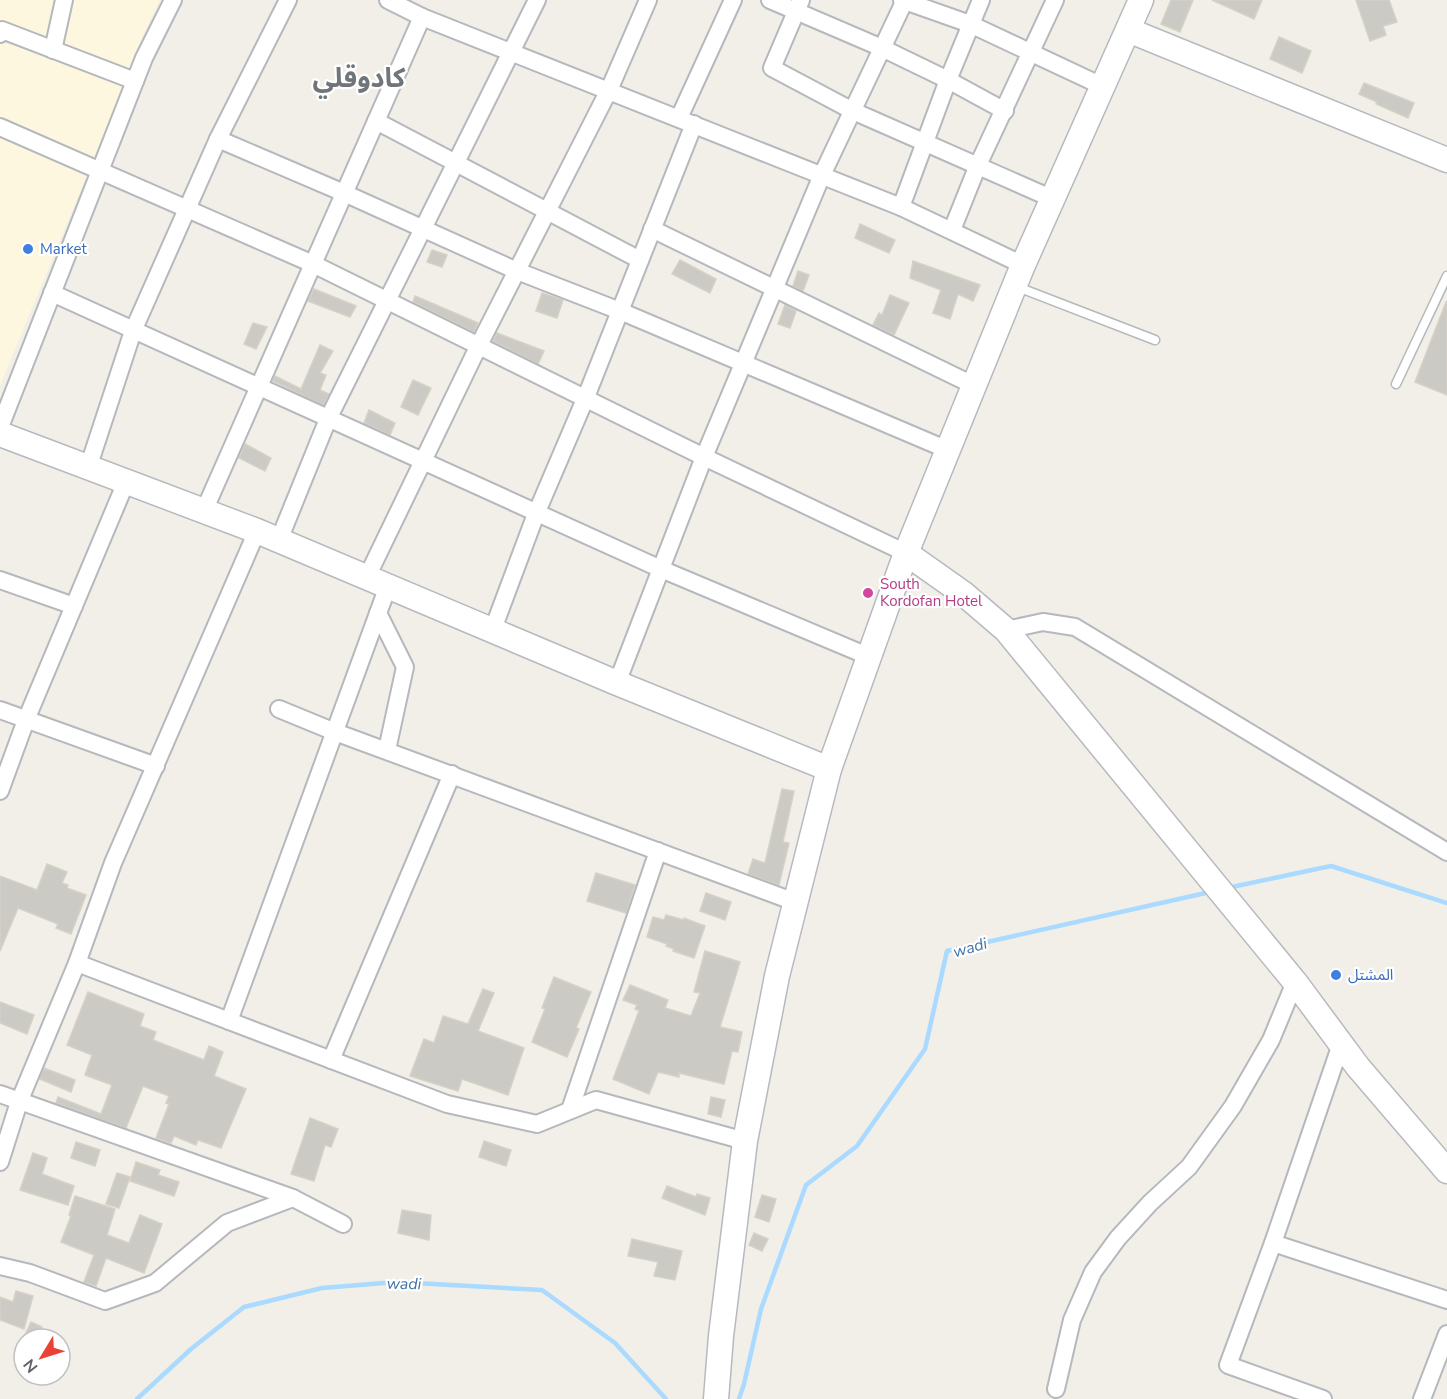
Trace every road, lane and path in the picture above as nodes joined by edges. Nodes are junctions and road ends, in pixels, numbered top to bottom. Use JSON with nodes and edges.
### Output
{"nodes":[{"id":1,"x":64,"y":0,"type":"edge"},
{"id":2,"x":173,"y":0,"type":"edge"},
{"id":3,"x":288,"y":0,"type":"edge"},
{"id":4,"x":388,"y":0,"type":"edge"},
{"id":5,"x":537,"y":0,"type":"edge"},
{"id":6,"x":648,"y":0,"type":"edge"},
{"id":7,"x":733,"y":0,"type":"edge"},
{"id":8,"x":770,"y":0,"type":"edge"},
{"id":9,"x":904,"y":0,"type":"edge"},
{"id":10,"x":981,"y":0,"type":"edge"},
{"id":11,"x":1055,"y":0,"type":"edge"},
{"id":12,"x":1141,"y":0,"type":"edge"},
{"id":13,"x":798,"y":6,"type":"edge"},
{"id":14,"x":414,"y":9,"type":"edge"},
{"id":15,"x":970,"y":24,"type":"junction"},
{"id":16,"x":1128,"y":30,"type":"junction"},
{"id":17,"x":0,"y":34,"type":"edge"},
{"id":18,"x":882,"y":48,"type":"junction"},
{"id":19,"x":53,"y":50,"type":"junction"},
{"id":20,"x":512,"y":52,"type":"junction"},
{"id":21,"x":1030,"y":53,"type":"junction"},
{"id":22,"x":948,"y":80,"type":"junction"},
{"id":23,"x":135,"y":81,"type":"junction"},
{"id":24,"x":1102,"y":86,"type":"junction"},
{"id":25,"x":609,"y":90,"type":"junction"},
{"id":26,"x":853,"y":111,"type":"junction"},
{"id":27,"x":1005,"y":111,"type":"junction"},
{"id":28,"x":376,"y":121,"type":"junction"},
{"id":29,"x":687,"y":121,"type":"junction"},
{"id":30,"x":0,"y":127,"type":"edge"},
{"id":31,"x":218,"y":139,"type":"junction"},
{"id":32,"x":926,"y":144,"type":"junction"},
{"id":33,"x":1447,"y":160,"type":"edge"},
{"id":34,"x":457,"y":163,"type":"junction"},
{"id":35,"x":978,"y":165,"type":"junction"},
{"id":36,"x":100,"y":170,"type":"junction"},
{"id":37,"x":822,"y":175,"type":"junction"},
{"id":38,"x":344,"y":193,"type":"junction"},
{"id":39,"x":1053,"y":199,"type":"junction"},
{"id":40,"x":901,"y":207,"type":"junction"},
{"id":41,"x":186,"y":208,"type":"junction"},
{"id":42,"x":547,"y":213,"type":"junction"},
{"id":43,"x":424,"y":228,"type":"junction"},
{"id":44,"x":652,"y":229,"type":"junction"},
{"id":45,"x":952,"y":230,"type":"junction"},
{"id":46,"x":640,"y":260,"type":"junction"},
{"id":47,"x":313,"y":264,"type":"junction"},
{"id":48,"x":517,"y":271,"type":"junction"},
{"id":49,"x":1019,"y":276,"type":"junction"},
{"id":50,"x":1447,"y":276,"type":"edge"},
{"id":51,"x":774,"y":290,"type":"junction"},
{"id":52,"x":52,"y":293,"type":"junction"},
{"id":53,"x":388,"y":301,"type":"junction"},
{"id":54,"x":620,"y":311,"type":"junction"},
{"id":55,"x":133,"y":331,"type":"junction"},
{"id":56,"x":1155,"y":340,"type":"dead end"},
{"id":57,"x":479,"y":345,"type":"junction"},
{"id":58,"x":743,"y":363,"type":"junction"},
{"id":59,"x":1396,"y":384,"type":"dead end"},
{"id":60,"x":975,"y":386,"type":"junction"},
{"id":61,"x":259,"y":388,"type":"junction"},
{"id":62,"x":586,"y":397,"type":"junction"},
{"id":63,"x":328,"y":419,"type":"junction"},
{"id":64,"x":0,"y":427,"type":"edge"},
{"id":65,"x":0,"y":434,"type":"edge"},
{"id":66,"x":948,"y":450,"type":"junction"},
{"id":67,"x":704,"y":457,"type":"junction"},
{"id":68,"x":423,"y":462,"type":"junction"},
{"id":69,"x":88,"y":468,"type":"junction"},
{"id":70,"x":126,"y":482,"type":"junction"},
{"id":71,"x":204,"y":511,"type":"junction"},
{"id":72,"x":536,"y":514,"type":"junction"},
{"id":73,"x":268,"y":536,"type":"junction"},
{"id":74,"x":906,"y":553,"type":"junction"},
{"id":75,"x":661,"y":569,"type":"junction"},
{"id":76,"x":0,"y":580,"type":"edge"},
{"id":77,"x":378,"y":581,"type":"junction"},
{"id":78,"x":74,"y":606,"type":"junction"},
{"id":79,"x":378,"y":613,"type":"junction"},
{"id":80,"x":493,"y":629,"type":"junction"},
{"id":81,"x":1006,"y":630,"type":"junction"},
{"id":82,"x":870,"y":657,"type":"junction"},
{"id":83,"x":617,"y":683,"type":"junction"},
{"id":84,"x":279,"y":709,"type":"dead end"},
{"id":85,"x":0,"y":710,"type":"edge"},
{"id":86,"x":26,"y":720,"type":"junction"},
{"id":87,"x":335,"y":732,"type":"junction"},
{"id":88,"x":387,"y":750,"type":"junction"},
{"id":89,"x":156,"y":766,"type":"junction"},
{"id":90,"x":830,"y":769,"type":"junction"},
{"id":91,"x":452,"y":774,"type":"junction"},
{"id":92,"x":0,"y":790,"type":"edge"},
{"id":93,"x":658,"y":851,"type":"junction"},
{"id":94,"x":1447,"y":852,"type":"edge"},
{"id":95,"x":795,"y":902,"type":"junction"},
{"id":96,"x":77,"y":963,"type":"junction"},
{"id":97,"x":1295,"y":982,"type":"junction"},
{"id":98,"x":230,"y":1021,"type":"junction"},
{"id":99,"x":1341,"y":1044,"type":"junction"},
{"id":100,"x":331,"y":1060,"type":"junction"},
{"id":101,"x":0,"y":1094,"type":"edge"},
{"id":102,"x":19,"y":1102,"type":"junction"},
{"id":103,"x":570,"y":1110,"type":"junction"},
{"id":104,"x":745,"y":1141,"type":"junction"},
{"id":105,"x":0,"y":1162,"type":"edge"},
{"id":106,"x":1447,"y":1171,"type":"edge"},
{"id":107,"x":292,"y":1198,"type":"junction"},
{"id":108,"x":343,"y":1224,"type":"dead end"},
{"id":109,"x":1273,"y":1243,"type":"junction"},
{"id":110,"x":0,"y":1266,"type":"edge"},
{"id":111,"x":1447,"y":1300,"type":"edge"},
{"id":112,"x":1447,"y":1334,"type":"edge"},
{"id":113,"x":1441,"y":1370,"type":"edge"},
{"id":114,"x":1056,"y":1389,"type":"dead end"},
{"id":115,"x":716,"y":1399,"type":"edge"},
{"id":116,"x":1323,"y":1399,"type":"edge"},
{"id":117,"x":1422,"y":1399,"type":"edge"}],
"edges":[{"from":1,"to":19,"type":"street"},
{"from":2,"to":23,"type":"street"},
{"from":3,"to":31,"type":"street"},
{"from":4,"to":14,"type":"street"},
{"from":5,"to":20,"type":"street"},
{"from":6,"to":25,"type":"street"},
{"from":7,"to":29,"type":"street"},
{"from":8,"to":13,"type":"street"},
{"from":9,"to":15,"type":"street"},
{"from":9,"to":18,"type":"street"},
{"from":10,"to":15,"type":"street"},
{"from":11,"to":21,"type":"street"},
{"from":12,"to":16,"type":"street"},
{"from":13,"to":18,"type":"street"},
{"from":13,"to":26,"type":"street"},
{"from":14,"to":20,"type":"street"},
{"from":14,"to":28,"type":"street"},
{"from":15,"to":21,"type":"street"},
{"from":15,"to":22,"type":"street"},
{"from":16,"to":24,"type":"street"},
{"from":16,"to":33,"type":"street"},
{"from":17,"to":19,"type":"street"},
{"from":18,"to":22,"type":"street"},
{"from":18,"to":26,"type":"street"},
{"from":19,"to":23,"type":"street"},
{"from":20,"to":25,"type":"street"},
{"from":20,"to":34,"type":"street"},
{"from":21,"to":24,"type":"street"},
{"from":21,"to":27,"type":"street"},
{"from":22,"to":27,"type":"street"},
{"from":22,"to":32,"type":"street"},
{"from":23,"to":36,"type":"street"},
{"from":24,"to":39,"type":"street"},
{"from":25,"to":29,"type":"street"},
{"from":25,"to":42,"type":"street"},
{"from":26,"to":32,"type":"street"},
{"from":26,"to":37,"type":"street"},
{"from":27,"to":35,"type":"street"},
{"from":28,"to":34,"type":"street"},
{"from":28,"to":38,"type":"street"},
{"from":29,"to":37,"type":"street"},
{"from":29,"to":44,"type":"street"},
{"from":30,"to":36,"type":"street"},
{"from":31,"to":38,"type":"street"},
{"from":31,"to":41,"type":"street"},
{"from":32,"to":35,"type":"street"},
{"from":32,"to":40,"type":"street"},
{"from":34,"to":42,"type":"street"},
{"from":34,"to":43,"type":"street"},
{"from":35,"to":39,"type":"street"},
{"from":35,"to":45,"type":"street"},
{"from":36,"to":41,"type":"street"},
{"from":36,"to":52,"type":"street"},
{"from":37,"to":40,"type":"street"},
{"from":37,"to":51,"type":"street"},
{"from":38,"to":43,"type":"street"},
{"from":38,"to":47,"type":"street"},
{"from":39,"to":49,"type":"street"},
{"from":40,"to":45,"type":"street"},
{"from":41,"to":47,"type":"street"},
{"from":41,"to":55,"type":"street"},
{"from":42,"to":46,"type":"street"},
{"from":42,"to":48,"type":"street"},
{"from":43,"to":48,"type":"street"},
{"from":43,"to":53,"type":"street"},
{"from":44,"to":46,"type":"street"},
{"from":44,"to":51,"type":"street"},
{"from":45,"to":49,"type":"street"},
{"from":46,"to":54,"type":"street"},
{"from":47,"to":53,"type":"street"},
{"from":47,"to":61,"type":"street"},
{"from":48,"to":54,"type":"street"},
{"from":48,"to":57,"type":"street"},
{"from":49,"to":56,"type":"lane"},
{"from":49,"to":60,"type":"street"},
{"from":50,"to":59,"type":"lane"},
{"from":51,"to":58,"type":"street"},
{"from":51,"to":60,"type":"street"},
{"from":52,"to":55,"type":"street"},
{"from":52,"to":64,"type":"street"},
{"from":53,"to":57,"type":"street"},
{"from":53,"to":63,"type":"street"},
{"from":54,"to":58,"type":"street"},
{"from":54,"to":62,"type":"street"},
{"from":55,"to":61,"type":"street"},
{"from":55,"to":69,"type":"street"},
{"from":57,"to":62,"type":"street"},
{"from":57,"to":68,"type":"street"},
{"from":58,"to":66,"type":"street"},
{"from":58,"to":67,"type":"street"},
{"from":60,"to":66,"type":"street"},
{"from":61,"to":63,"type":"street"},
{"from":61,"to":71,"type":"street"},
{"from":62,"to":67,"type":"street"},
{"from":62,"to":72,"type":"street"},
{"from":63,"to":68,"type":"street"},
{"from":63,"to":73,"type":"street"},
{"from":65,"to":69,"type":"street"},
{"from":66,"to":74,"type":"street"},
{"from":67,"to":74,"type":"street"},
{"from":67,"to":75,"type":"street"},
{"from":68,"to":72,"type":"street"},
{"from":68,"to":77,"type":"street"},
{"from":69,"to":70,"type":"street"},
{"from":70,"to":71,"type":"street"},
{"from":70,"to":78,"type":"street"},
{"from":71,"to":73,"type":"street"},
{"from":72,"to":75,"type":"street"},
{"from":72,"to":80,"type":"street"},
{"from":73,"to":77,"type":"street"},
{"from":73,"to":89,"type":"street"},
{"from":74,"to":81,"type":"street"},
{"from":74,"to":82,"type":"street"},
{"from":75,"to":82,"type":"street"},
{"from":75,"to":83,"type":"street"},
{"from":76,"to":78,"type":"street"},
{"from":77,"to":79,"type":"street"},
{"from":77,"to":80,"type":"street"},
{"from":78,"to":86,"type":"street"},
{"from":79,"to":87,"type":"street"},
{"from":79,"to":88,"type":"street"},
{"from":80,"to":83,"type":"street"},
{"from":81,"to":94,"type":"street"},
{"from":81,"to":97,"type":"street"},
{"from":82,"to":90,"type":"street"},
{"from":83,"to":90,"type":"street"},
{"from":84,"to":87,"type":"street"},
{"from":85,"to":86,"type":"street"},
{"from":86,"to":89,"type":"street"},
{"from":86,"to":92,"type":"street"},
{"from":87,"to":88,"type":"street"},
{"from":87,"to":98,"type":"street"},
{"from":88,"to":91,"type":"street"},
{"from":89,"to":96,"type":"street"},
{"from":90,"to":95,"type":"street"},
{"from":91,"to":93,"type":"street"},
{"from":91,"to":100,"type":"street"},
{"from":93,"to":95,"type":"street"},
{"from":93,"to":103,"type":"street"},
{"from":95,"to":104,"type":"street"},
{"from":96,"to":98,"type":"street"},
{"from":96,"to":102,"type":"street"},
{"from":97,"to":99,"type":"street"},
{"from":97,"to":114,"type":"street"},
{"from":98,"to":100,"type":"street"},
{"from":99,"to":106,"type":"street"},
{"from":99,"to":109,"type":"street"},
{"from":100,"to":103,"type":"street"},
{"from":101,"to":102,"type":"street"},
{"from":102,"to":105,"type":"street"},
{"from":102,"to":107,"type":"street"},
{"from":103,"to":104,"type":"street"},
{"from":104,"to":115,"type":"street"},
{"from":107,"to":108,"type":"street"},
{"from":107,"to":110,"type":"street"},
{"from":109,"to":111,"type":"street"},
{"from":109,"to":116,"type":"street"},
{"from":112,"to":113,"type":"street"},
{"from":113,"to":117,"type":"street"}]}
